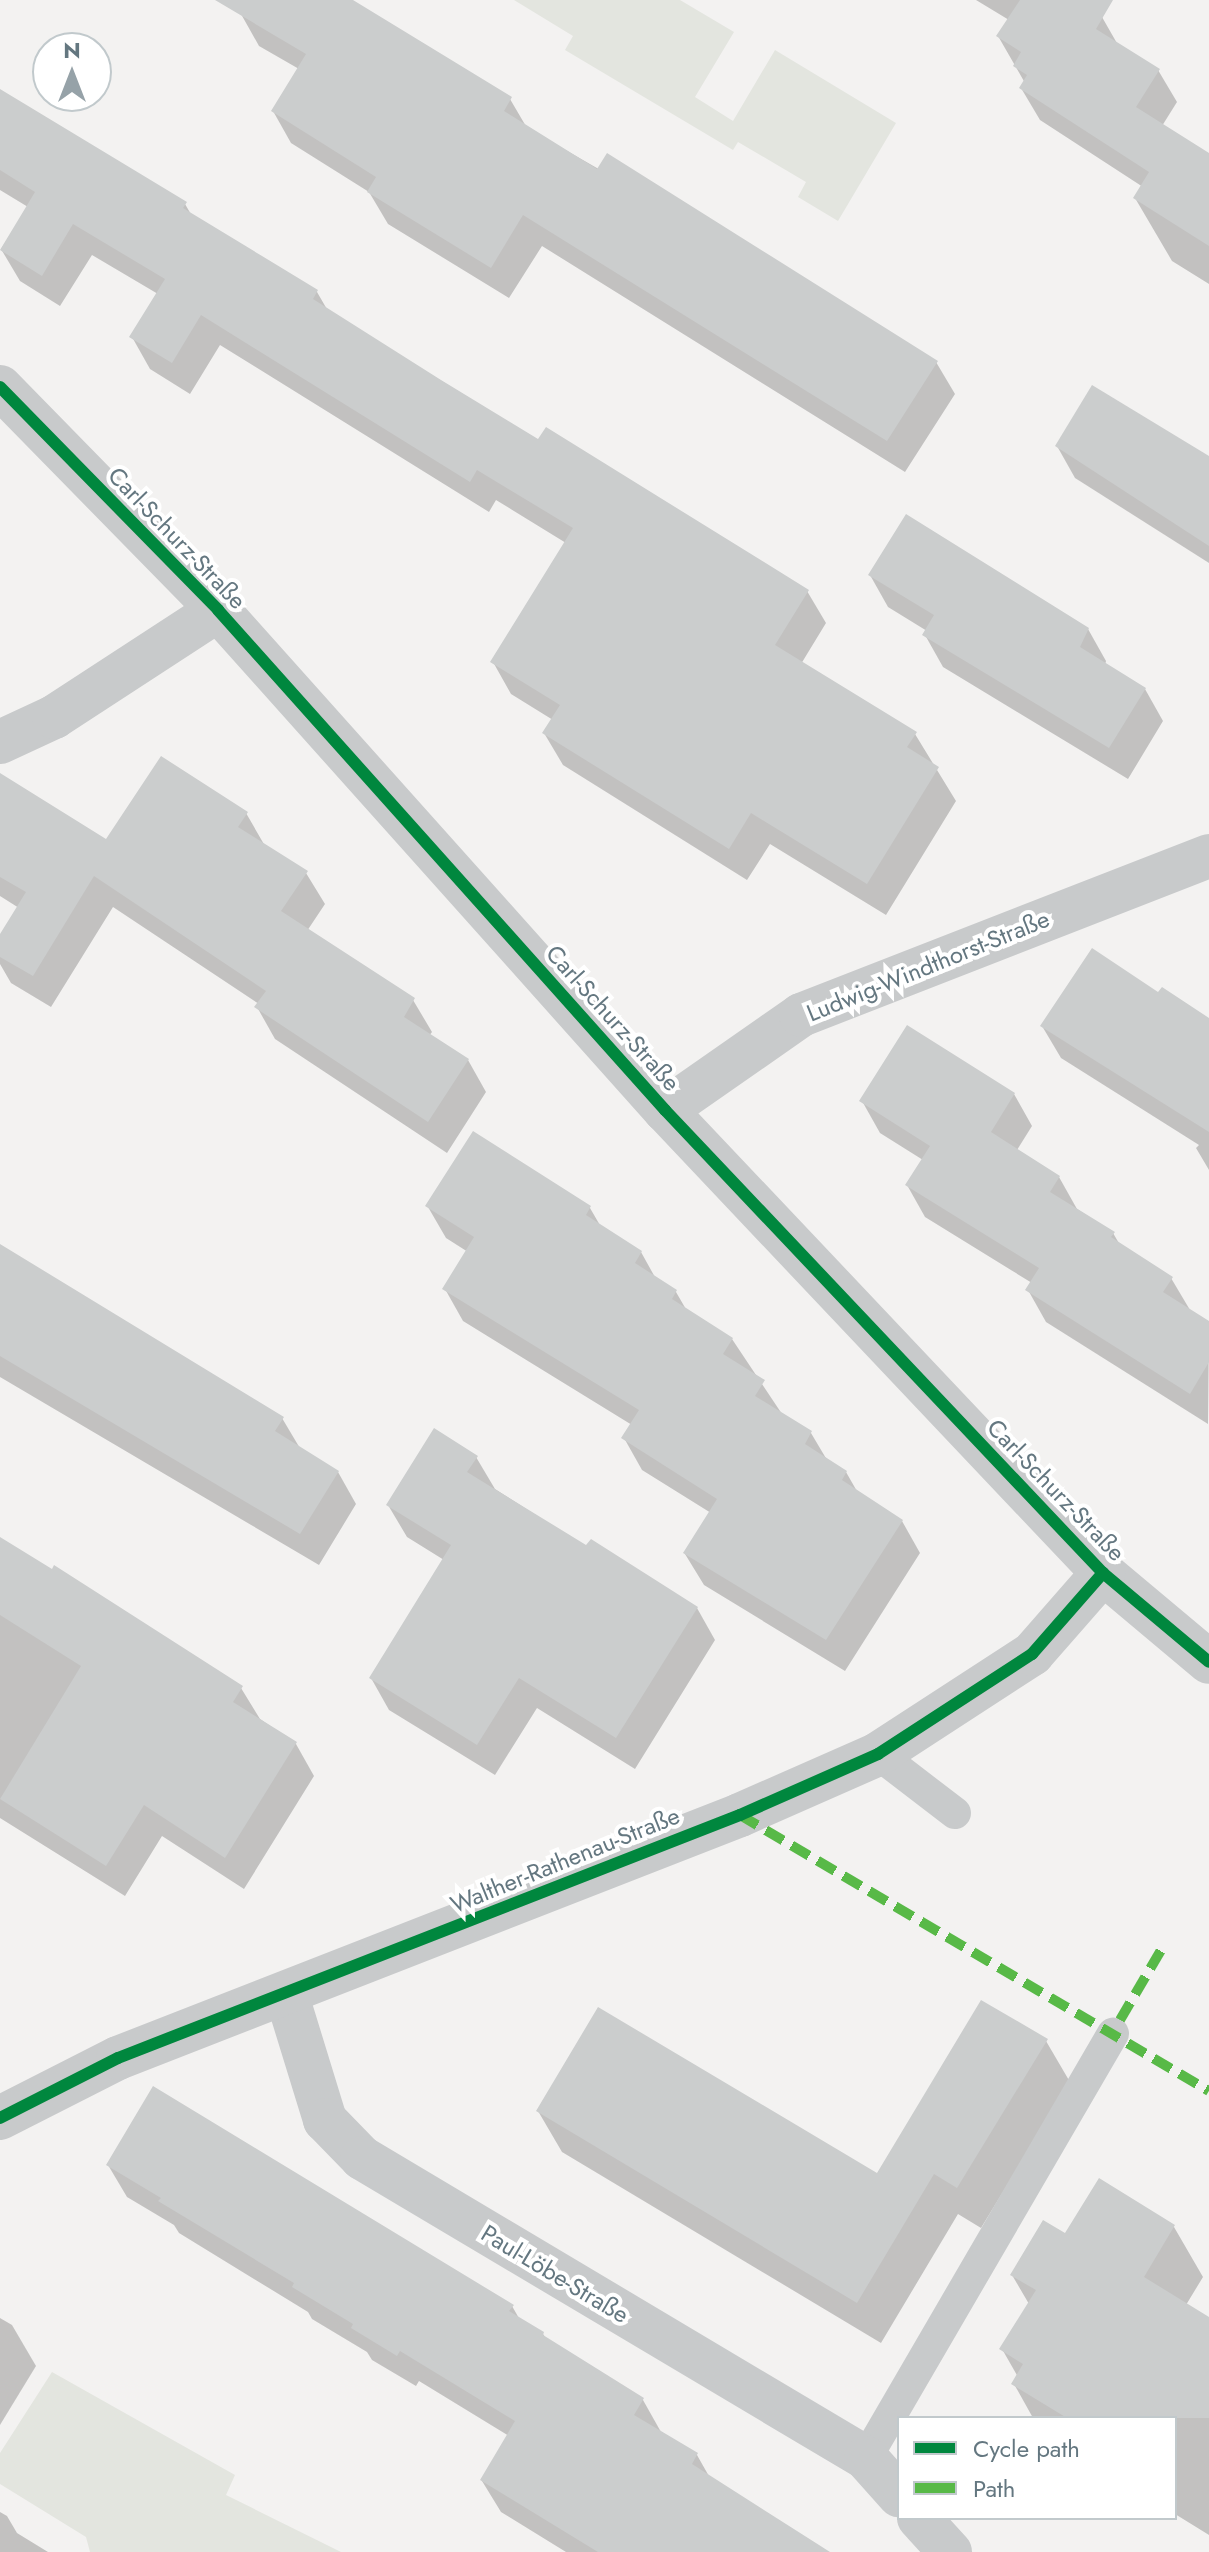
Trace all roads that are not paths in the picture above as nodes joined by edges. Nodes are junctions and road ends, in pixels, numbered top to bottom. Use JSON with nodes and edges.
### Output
{"nodes":[{"id":1,"x":0,"y":387,"type":"edge"},
{"id":2,"x":218,"y":610,"type":"junction"},
{"id":3,"x":0,"y":742,"type":"edge"},
{"id":4,"x":1209,"y":856,"type":"edge"},
{"id":5,"x":665,"y":1110,"type":"junction"},
{"id":6,"x":1103,"y":1573,"type":"junction"},
{"id":7,"x":1209,"y":1662,"type":"edge"},
{"id":8,"x":878,"y":1754,"type":"junction"},
{"id":9,"x":955,"y":1813,"type":"dead end"},
{"id":10,"x":286,"y":1993,"type":"junction"},
{"id":11,"x":1113,"y":2034,"type":"dead end"},
{"id":12,"x":0,"y":2118,"type":"edge"},
{"id":13,"x":866,"y":2458,"type":"junction"},
{"id":14,"x":897,"y":2493,"type":"edge"},
{"id":15,"x":921,"y":2520,"type":"edge"},
{"id":16,"x":950,"y":2552,"type":"edge"}],
"edges":[{"from":1,"to":2,"type":"street","name":"Carl-Schurz-Straße"},
{"from":2,"to":3,"type":"street"},
{"from":2,"to":5,"type":"street","name":"Carl-Schurz-Straße"},
{"from":4,"to":5,"type":"street","name":"Ludwig-Windthorst-Straße"},
{"from":5,"to":6,"type":"street","name":"Carl-Schurz-Straße"},
{"from":6,"to":7,"type":"street","name":"Carl-Schurz-Straße"},
{"from":6,"to":8,"type":"street","name":"Walther-Rathenau-Straße"},
{"from":8,"to":9,"type":"lane"},
{"from":8,"to":10,"type":"street","name":"Walther-Rathenau-Straße"},
{"from":10,"to":12,"type":"street","name":"Walther-Rathenau-Straße"},
{"from":10,"to":13,"type":"street","name":"Paul-Löbe-Straße"},
{"from":11,"to":13,"type":"lane"},
{"from":13,"to":14,"type":"street","name":"Paul-Löbe-Straße"},
{"from":15,"to":16,"type":"street"}]}
